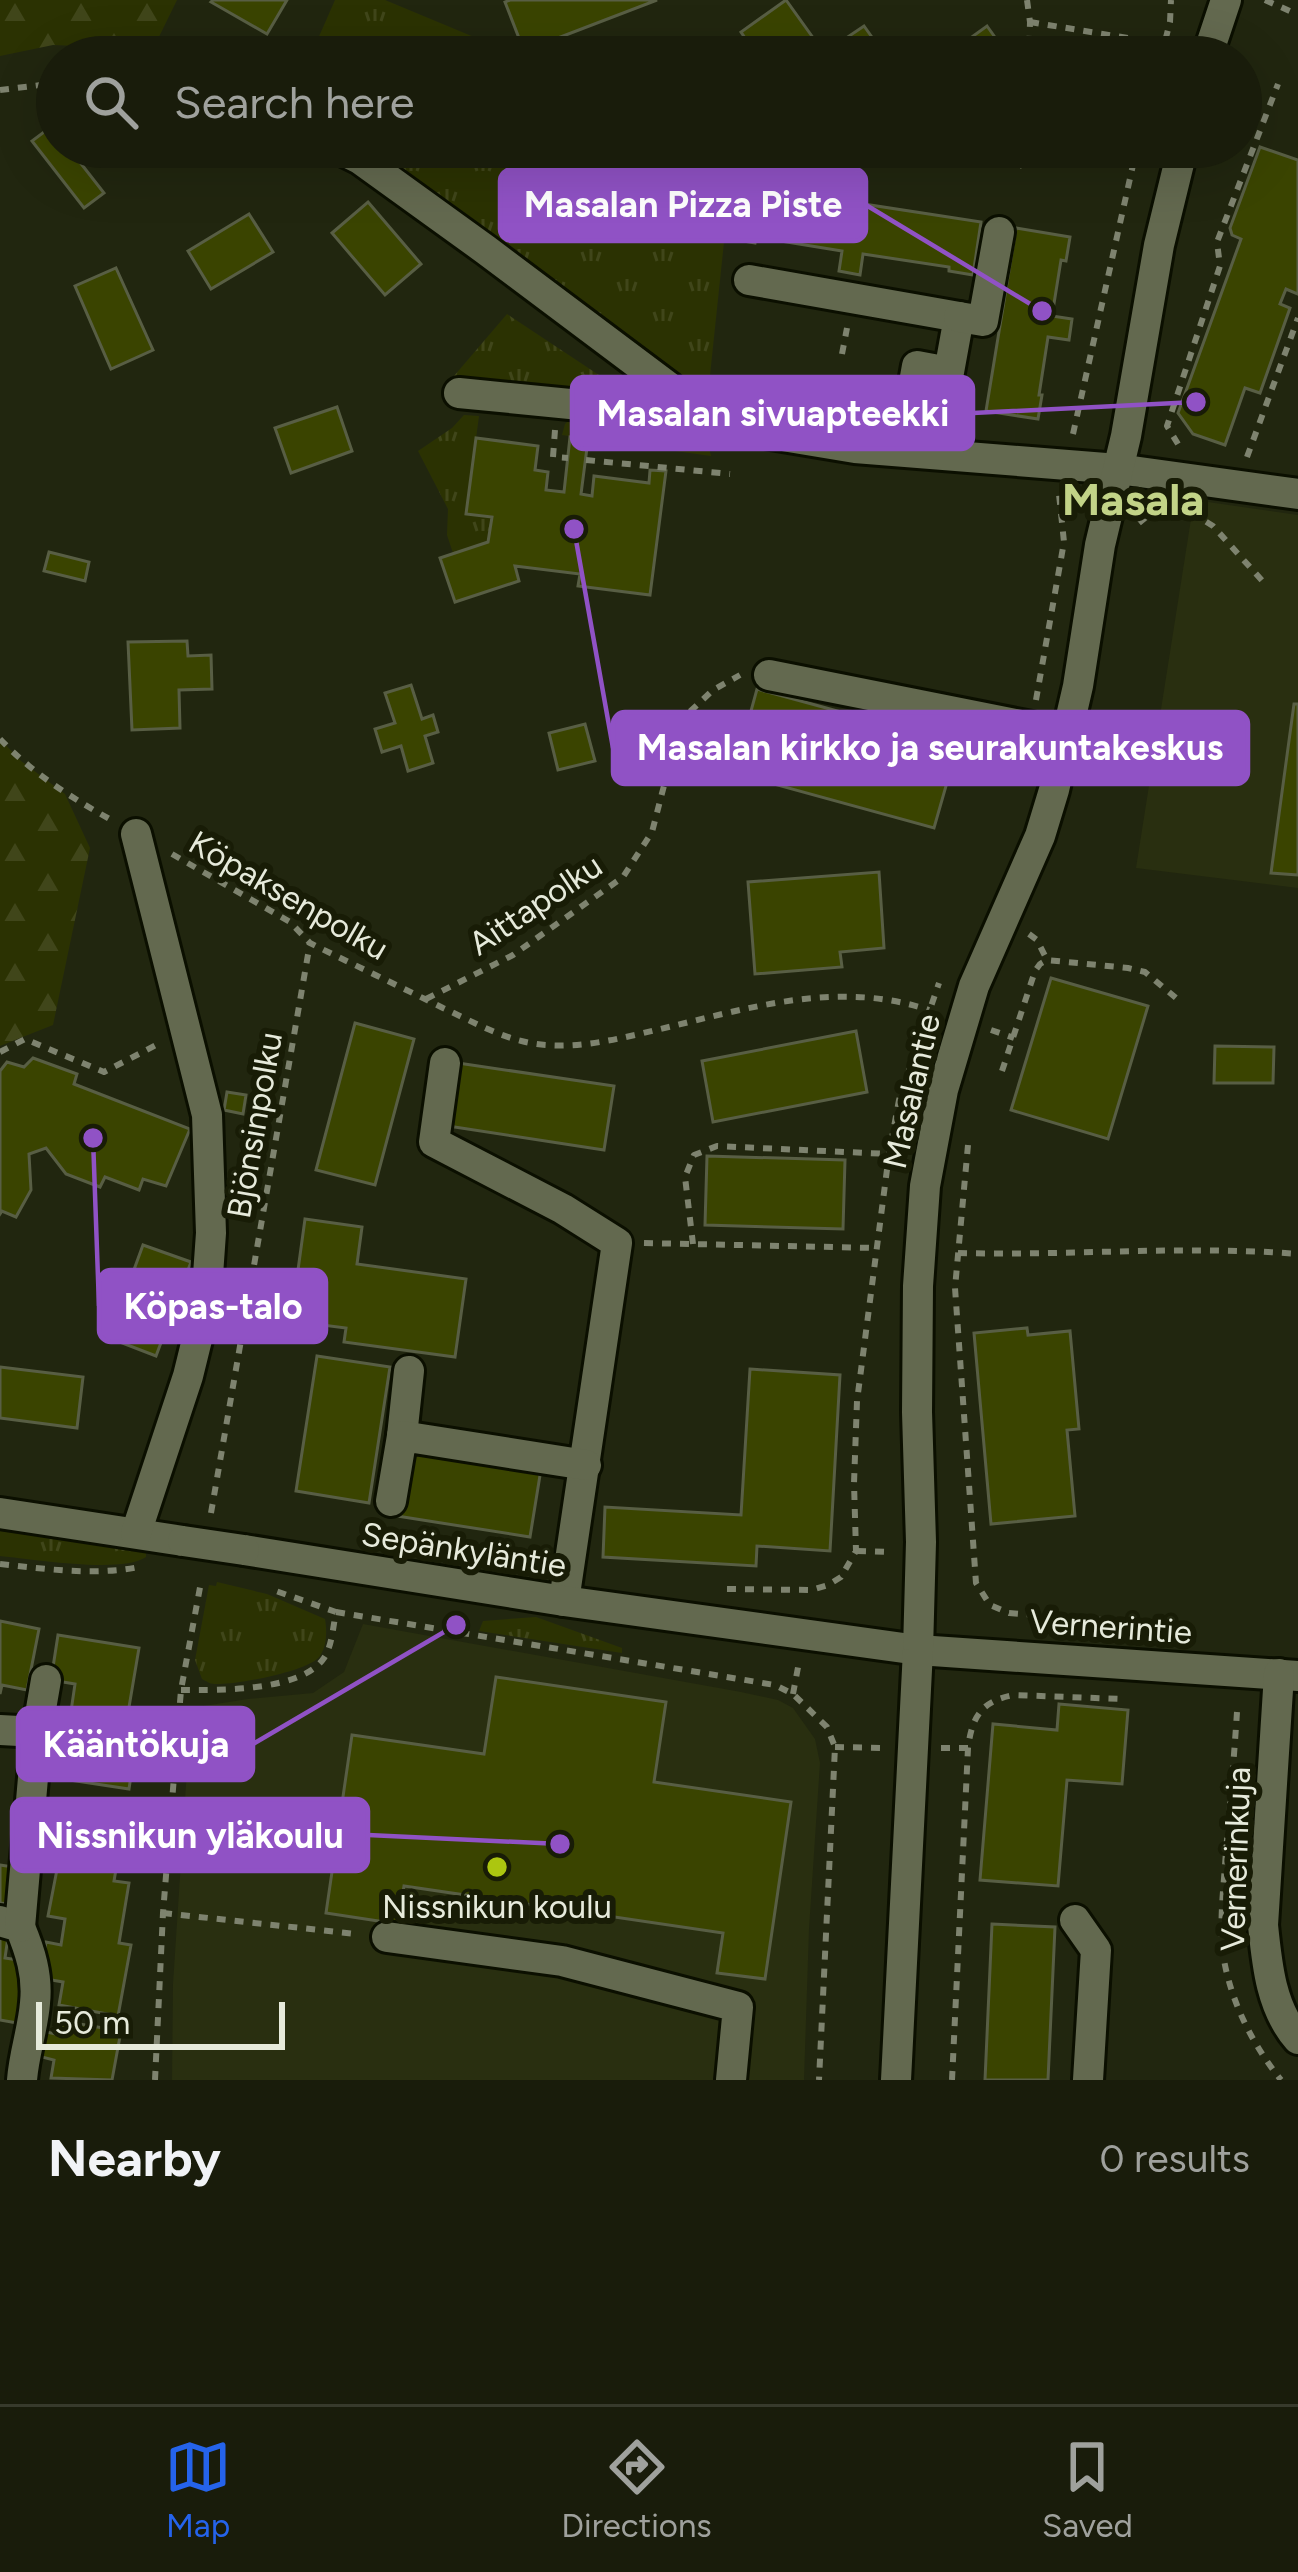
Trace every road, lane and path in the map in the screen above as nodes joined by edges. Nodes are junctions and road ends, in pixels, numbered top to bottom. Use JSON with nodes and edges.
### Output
{"nodes":[{"id":1,"x":1027,"y":0,"type":"edge"},
{"id":2,"x":1171,"y":0,"type":"edge"},
{"id":3,"x":1226,"y":0,"type":"edge"},
{"id":4,"x":1265,"y":0,"type":"edge"},
{"id":5,"x":1298,"y":10,"type":"edge"},
{"id":6,"x":1030,"y":22,"type":"junction"},
{"id":7,"x":1030,"y":36,"type":"edge"},
{"id":8,"x":1115,"y":36,"type":"edge"},
{"id":9,"x":1166,"y":36,"type":"edge"},
{"id":10,"x":1214,"y":36,"type":"edge"},
{"id":11,"x":1277,"y":85,"type":"dead end"},
{"id":12,"x":36,"y":86,"type":"edge"},
{"id":13,"x":0,"y":91,"type":"edge"},
{"id":14,"x":1262,"y":124,"type":"edge"},
{"id":15,"x":373,"y":168,"type":"edge"},
{"id":16,"x":1132,"y":168,"type":"edge"},
{"id":17,"x":1178,"y":168,"type":"edge"},
{"id":18,"x":1245,"y":168,"type":"edge"},
{"id":19,"x":998,"y":232,"type":"dead end"},
{"id":20,"x":749,"y":280,"type":"dead end"},
{"id":21,"x":959,"y":317,"type":"junction"},
{"id":22,"x":1298,"y":318,"type":"edge"},
{"id":23,"x":459,"y":393,"type":"dead end"},
{"id":24,"x":698,"y":422,"type":"junction"},
{"id":25,"x":1167,"y":426,"type":"dead end"},
{"id":26,"x":1071,"y":447,"type":"dead end"},
{"id":27,"x":902,"y":450,"type":"junction"},
{"id":28,"x":586,"y":460,"type":"dead end"},
{"id":29,"x":1246,"y":460,"type":"dead end"},
{"id":30,"x":1118,"y":469,"type":"junction"},
{"id":31,"x":730,"y":474,"type":"dead end"},
{"id":32,"x":1298,"y":494,"type":"edge"},
{"id":33,"x":1165,"y":504,"type":"dead end"},
{"id":34,"x":1185,"y":509,"type":"dead end"},
{"id":35,"x":1132,"y":536,"type":"dead end"},
{"id":36,"x":1267,"y":586,"type":"dead end"},
{"id":37,"x":769,"y":675,"type":"joint"},
{"id":38,"x":1031,"y":727,"type":"dead end"},
{"id":39,"x":0,"y":740,"type":"edge"},
{"id":40,"x":136,"y":834,"type":"junction"},
{"id":41,"x":1028,"y":933,"type":"dead end"},
{"id":42,"x":1037,"y":940,"type":"dead end"},
{"id":43,"x":310,"y":944,"type":"junction"},
{"id":44,"x":1022,"y":948,"type":"dead end"},
{"id":45,"x":1047,"y":960,"type":"junction"},
{"id":46,"x":937,"y":988,"type":"dead end"},
{"id":47,"x":1176,"y":998,"type":"dead end"},
{"id":48,"x":426,"y":999,"type":"junction"},
{"id":49,"x":928,"y":1010,"type":"junction"},
{"id":50,"x":995,"y":1016,"type":"dead end"},
{"id":51,"x":186,"y":1030,"type":"junction"},
{"id":52,"x":998,"y":1031,"type":"dead end"},
{"id":53,"x":1014,"y":1038,"type":"junction"},
{"id":54,"x":987,"y":1047,"type":"dead end"},
{"id":55,"x":0,"y":1052,"type":"edge"},
{"id":56,"x":445,"y":1063,"type":"dead end"},
{"id":57,"x":1003,"y":1070,"type":"dead end"},
{"id":58,"x":971,"y":1128,"type":"dead end"},
{"id":59,"x":889,"y":1154,"type":"junction"},
{"id":60,"x":616,"y":1243,"type":"junction"},
{"id":61,"x":693,"y":1244,"type":"junction"},
{"id":62,"x":877,"y":1248,"type":"junction"},
{"id":63,"x":958,"y":1253,"type":"junction"},
{"id":64,"x":1298,"y":1254,"type":"edge"},
{"id":65,"x":409,"y":1370,"type":"dead end"},
{"id":66,"x":402,"y":1436,"type":"junction"},
{"id":67,"x":586,"y":1465,"type":"junction"},
{"id":68,"x":391,"y":1502,"type":"dead end"},
{"id":69,"x":0,"y":1513,"type":"edge"},
{"id":70,"x":136,"y":1533,"type":"junction"},
{"id":71,"x":196,"y":1534,"type":"junction"},
{"id":72,"x":0,"y":1564,"type":"edge"},
{"id":73,"x":146,"y":1566,"type":"dead end"},
{"id":74,"x":201,"y":1582,"type":"dead end"},
{"id":75,"x":271,"y":1589,"type":"dead end"},
{"id":76,"x":811,"y":1590,"type":"dead end"},
{"id":77,"x":565,"y":1601,"type":"junction"},
{"id":78,"x":990,"y":1605,"type":"dead end"},
{"id":79,"x":335,"y":1612,"type":"junction"},
{"id":80,"x":918,"y":1651,"type":"junction"},
{"id":81,"x":1288,"y":1675,"type":"edge"},
{"id":82,"x":46,"y":1680,"type":"dead end"},
{"id":83,"x":181,"y":1690,"type":"junction"},
{"id":84,"x":1132,"y":1699,"type":"dead end"},
{"id":85,"x":0,"y":1730,"type":"edge"},
{"id":86,"x":37,"y":1732,"type":"junction"},
{"id":87,"x":163,"y":1913,"type":"junction"},
{"id":88,"x":1075,"y":1920,"type":"dead end"},
{"id":89,"x":10,"y":1924,"type":"edge"},
{"id":90,"x":387,"y":1937,"type":"joint"},
{"id":91,"x":1298,"y":2039,"type":"edge"},
{"id":92,"x":15,"y":2061,"type":"edge"},
{"id":93,"x":155,"y":2080,"type":"edge"},
{"id":94,"x":731,"y":2080,"type":"edge"},
{"id":95,"x":819,"y":2080,"type":"edge"},
{"id":96,"x":896,"y":2080,"type":"edge"},
{"id":97,"x":952,"y":2080,"type":"edge"},
{"id":98,"x":1088,"y":2080,"type":"edge"}],
"edges":[{"from":1,"to":6,"type":"path"},
{"from":2,"to":9,"type":"path"},
{"from":3,"to":10,"type":"street"},
{"from":4,"to":5,"type":"path"},
{"from":6,"to":7,"type":"path"},
{"from":6,"to":8,"type":"path"},
{"from":11,"to":14,"type":"path"},
{"from":12,"to":13,"type":"path"},
{"from":15,"to":24,"type":"street"},
{"from":16,"to":26,"type":"path"},
{"from":17,"to":30,"type":"street","name":"Masalantie"},
{"from":18,"to":25,"type":"path"},
{"from":19,"to":21,"type":"street"},
{"from":20,"to":21,"type":"street"},
{"from":21,"to":27,"type":"street"},
{"from":22,"to":29,"type":"path"},
{"from":23,"to":24,"type":"street"},
{"from":24,"to":27,"type":"street"},
{"from":27,"to":30,"type":"street"},
{"from":28,"to":31,"type":"path"},
{"from":30,"to":32,"type":"street"},
{"from":30,"to":80,"type":"street","name":"Masalantie"},
{"from":33,"to":35,"type":"path"},
{"from":34,"to":36,"type":"path"},
{"from":37,"to":38,"type":"street"},
{"from":37,"to":48,"type":"path","name":"Aittapolku"},
{"from":39,"to":40,"type":"path","name":"Köpaksenpolku"},
{"from":40,"to":43,"type":"path","name":"Köpaksenpolku"},
{"from":40,"to":51,"type":"street"},
{"from":41,"to":44,"type":"path"},
{"from":42,"to":45,"type":"path"},
{"from":43,"to":48,"type":"path","name":"Köpaksenpolku"},
{"from":43,"to":71,"type":"path","name":"Bjönsinpolku"},
{"from":45,"to":47,"type":"path"},
{"from":45,"to":53,"type":"path"},
{"from":46,"to":49,"type":"path"},
{"from":48,"to":49,"type":"path","name":"Köpaksenpolku"},
{"from":49,"to":59,"type":"path"},
{"from":50,"to":54,"type":"path"},
{"from":51,"to":55,"type":"path"},
{"from":51,"to":70,"type":"street"},
{"from":52,"to":53,"type":"path"},
{"from":53,"to":57,"type":"path"},
{"from":56,"to":60,"type":"street"},
{"from":58,"to":63,"type":"path"},
{"from":59,"to":61,"type":"path"},
{"from":59,"to":62,"type":"path"},
{"from":60,"to":61,"type":"path"},
{"from":60,"to":67,"type":"street"},
{"from":61,"to":62,"type":"path"},
{"from":62,"to":76,"type":"path"},
{"from":63,"to":64,"type":"path"},
{"from":63,"to":78,"type":"path"},
{"from":65,"to":66,"type":"street"},
{"from":66,"to":67,"type":"street"},
{"from":66,"to":68,"type":"street"},
{"from":67,"to":77,"type":"street"},
{"from":69,"to":70,"type":"street","name":"Sepänkyläntie"},
{"from":70,"to":71,"type":"street","name":"Sepänkyläntie"},
{"from":71,"to":77,"type":"street","name":"Sepänkyläntie","bridge":true},
{"from":72,"to":73,"type":"path"},
{"from":74,"to":83,"type":"path"},
{"from":75,"to":79,"type":"path"},
{"from":77,"to":80,"type":"street","name":"Sepänkyläntie"},
{"from":79,"to":83,"type":"path"},
{"from":79,"to":95,"type":"path"},
{"from":80,"to":81,"type":"street","name":"Vernerintie"},
{"from":80,"to":96,"type":"street","name":"Masalantie"},
{"from":81,"to":91,"type":"street","name":"Vernerinkuja"},
{"from":82,"to":86,"type":"street"},
{"from":83,"to":87,"type":"path"},
{"from":84,"to":97,"type":"path"},
{"from":85,"to":86,"type":"street"},
{"from":86,"to":89,"type":"street"},
{"from":87,"to":90,"type":"path"},
{"from":87,"to":93,"type":"path"},
{"from":88,"to":98,"type":"street"},
{"from":89,"to":92,"type":"street"},
{"from":90,"to":94,"type":"street"}]}
